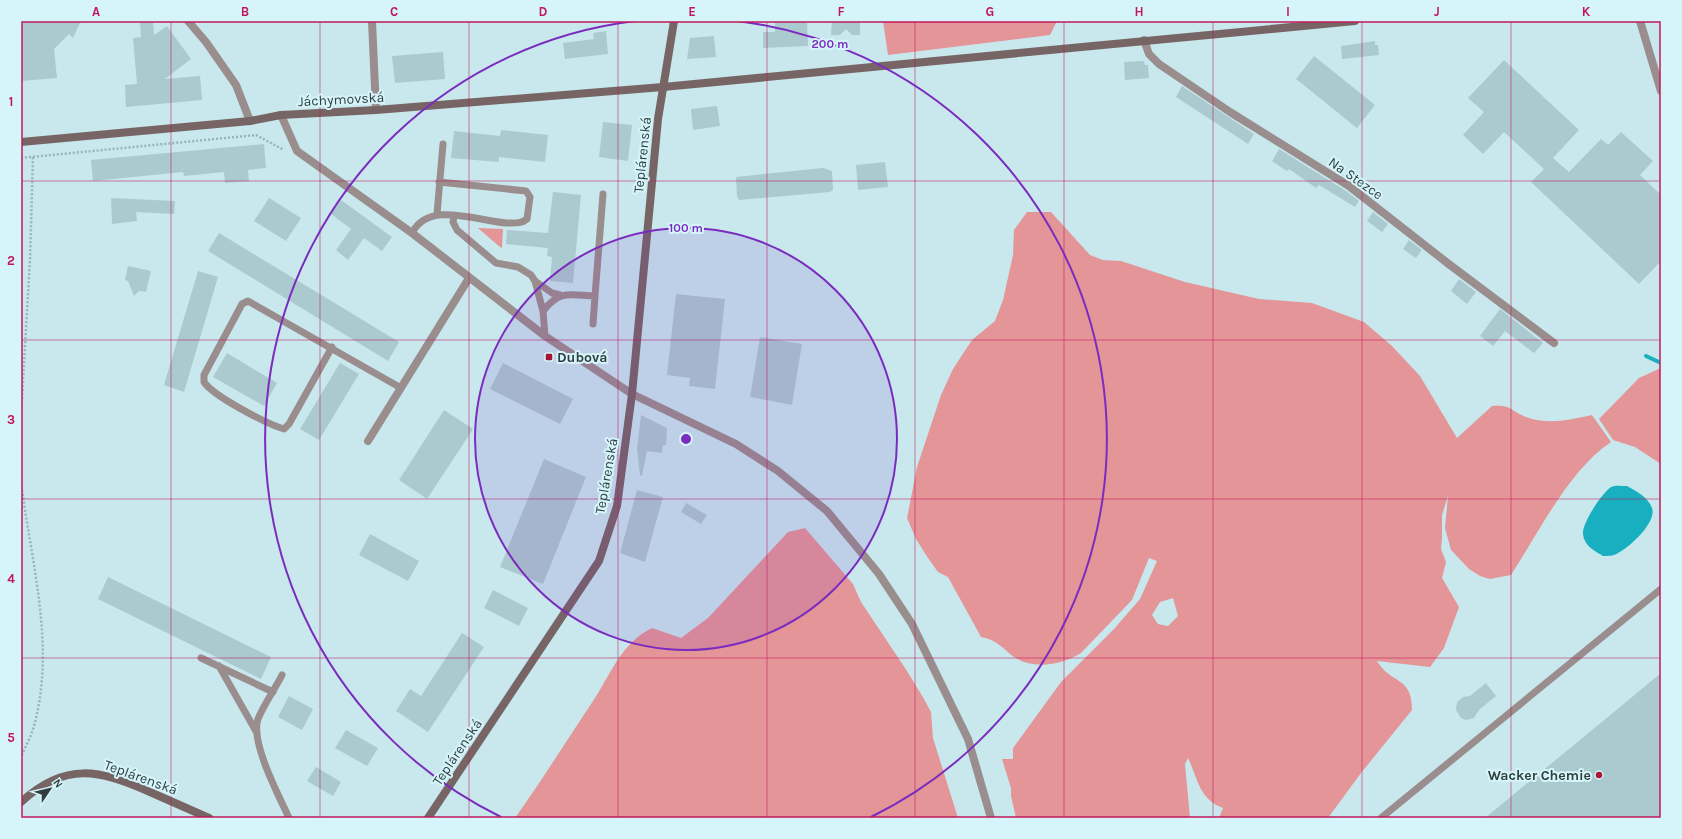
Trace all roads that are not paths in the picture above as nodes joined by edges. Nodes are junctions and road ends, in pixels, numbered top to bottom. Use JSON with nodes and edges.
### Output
{"nodes":[{"id":1,"x":188,"y":21,"type":"edge"},
{"id":2,"x":372,"y":21,"type":"edge"},
{"id":3,"x":674,"y":21,"type":"edge"},
{"id":4,"x":1355,"y":21,"type":"edge"},
{"id":5,"x":1640,"y":21,"type":"edge"},
{"id":6,"x":1144,"y":40,"type":"junction"},
{"id":7,"x":663,"y":86,"type":"junction"},
{"id":8,"x":1661,"y":91,"type":"edge"},
{"id":9,"x":376,"y":110,"type":"junction"},
{"id":10,"x":280,"y":115,"type":"junction"},
{"id":11,"x":250,"y":121,"type":"junction"},
{"id":12,"x":21,"y":142,"type":"edge"},
{"id":13,"x":442,"y":144,"type":"dead end"},
{"id":14,"x":440,"y":182,"type":"junction"},
{"id":15,"x":603,"y":194,"type":"dead end"},
{"id":16,"x":437,"y":214,"type":"junction"},
{"id":17,"x":454,"y":216,"type":"junction"},
{"id":18,"x":412,"y":232,"type":"junction"},
{"id":19,"x":469,"y":278,"type":"junction"},
{"id":20,"x":535,"y":281,"type":"junction"},
{"id":21,"x":560,"y":294,"type":"junction"},
{"id":22,"x":595,"y":296,"type":"junction"},
{"id":23,"x":543,"y":311,"type":"junction"},
{"id":24,"x":593,"y":324,"type":"dead end"},
{"id":25,"x":545,"y":336,"type":"junction"},
{"id":26,"x":1554,"y":342,"type":"dead end"},
{"id":27,"x":332,"y":347,"type":"junction"},
{"id":28,"x":401,"y":388,"type":"junction"},
{"id":29,"x":632,"y":394,"type":"junction"},
{"id":30,"x":368,"y":441,"type":"dead end"},
{"id":31,"x":1661,"y":589,"type":"edge"},
{"id":32,"x":201,"y":658,"type":"dead end"},
{"id":33,"x":219,"y":666,"type":"junction"},
{"id":34,"x":282,"y":675,"type":"dead end"},
{"id":35,"x":273,"y":692,"type":"junction"},
{"id":36,"x":257,"y":733,"type":"junction"},
{"id":37,"x":21,"y":802,"type":"edge"},
{"id":38,"x":209,"y":818,"type":"edge"},
{"id":39,"x":289,"y":818,"type":"edge"},
{"id":40,"x":428,"y":818,"type":"edge"},
{"id":41,"x":991,"y":818,"type":"edge"},
{"id":42,"x":1381,"y":818,"type":"edge"}],
"edges":[{"from":1,"to":11,"type":"street"},
{"from":2,"to":9,"type":"street"},
{"from":3,"to":7,"type":"street","name":"Teplárenská"},
{"from":4,"to":6,"type":"street","name":"Jáchymovská"},
{"from":5,"to":8,"type":"street"},
{"from":6,"to":7,"type":"street","name":"Jáchymovská"},
{"from":6,"to":26,"type":"street","name":"Na Stezce"},
{"from":7,"to":9,"type":"street","name":"Jáchymovská"},
{"from":7,"to":29,"type":"street","name":"Teplárenská"},
{"from":9,"to":10,"type":"street","name":"Jáchymovská"},
{"from":10,"to":11,"type":"street","name":"Jáchymovská"},
{"from":10,"to":18,"type":"street"},
{"from":11,"to":12,"type":"street","name":"Jáchymovská"},
{"from":13,"to":14,"type":"lane"},
{"from":14,"to":16,"type":"lane"},
{"from":14,"to":17,"type":"lane"},
{"from":15,"to":22,"type":"lane"},
{"from":16,"to":17,"type":"lane"},
{"from":16,"to":18,"type":"lane"},
{"from":17,"to":20,"type":"lane"},
{"from":18,"to":19,"type":"street"},
{"from":19,"to":25,"type":"street"},
{"from":19,"to":28,"type":"street"},
{"from":20,"to":21,"type":"lane"},
{"from":20,"to":23,"type":"lane"},
{"from":21,"to":22,"type":"lane"},
{"from":21,"to":23,"type":"lane"},
{"from":22,"to":24,"type":"lane"},
{"from":23,"to":25,"type":"lane"},
{"from":25,"to":29,"type":"street"},
{"from":27,"to":27,"type":"lane"},
{"from":27,"to":28,"type":"lane"},
{"from":28,"to":30,"type":"street"},
{"from":29,"to":40,"type":"street","name":"Teplárenská"},
{"from":29,"to":41,"type":"street"},
{"from":31,"to":42,"type":"lane"},
{"from":32,"to":33,"type":"lane"},
{"from":33,"to":35,"type":"lane"},
{"from":33,"to":36,"type":"lane"},
{"from":34,"to":35,"type":"lane"},
{"from":35,"to":36,"type":"lane"},
{"from":36,"to":39,"type":"lane"},
{"from":37,"to":38,"type":"street","name":"Teplárenská"}]}
